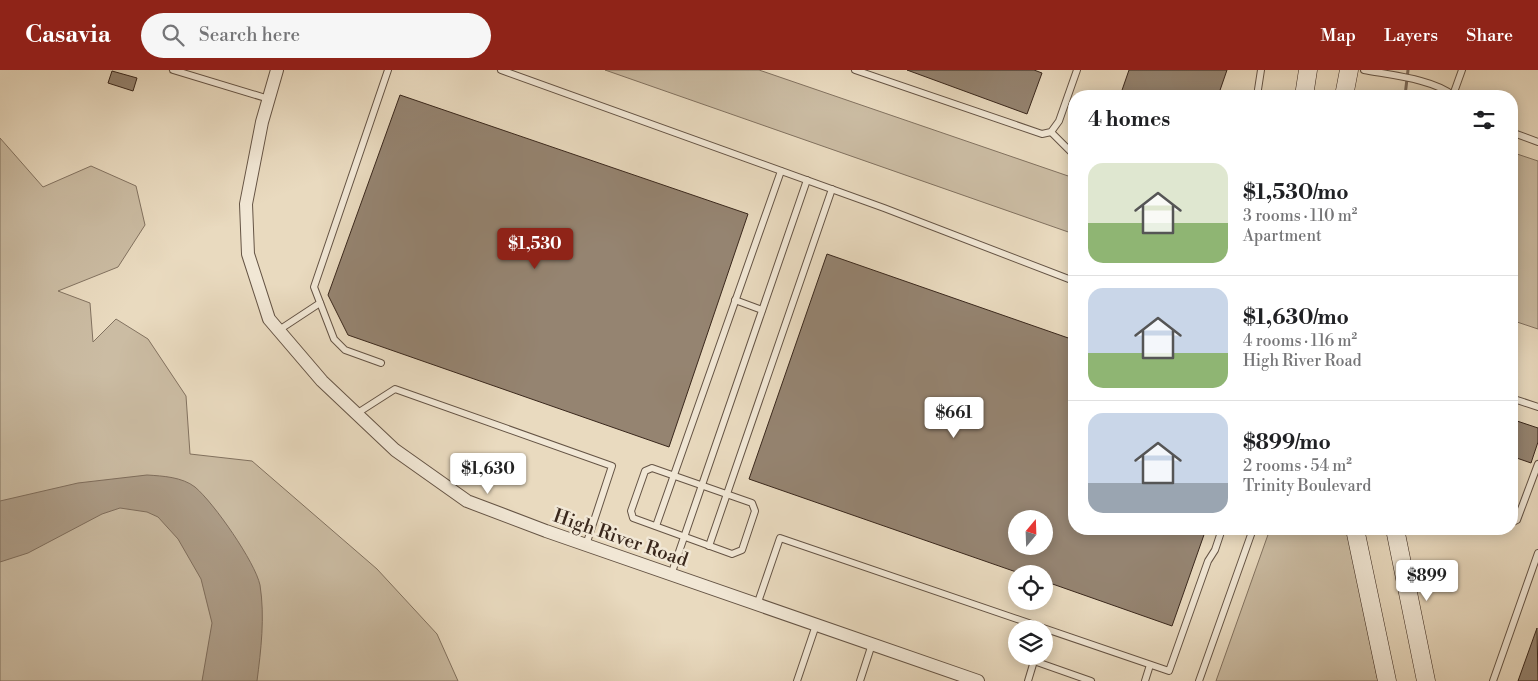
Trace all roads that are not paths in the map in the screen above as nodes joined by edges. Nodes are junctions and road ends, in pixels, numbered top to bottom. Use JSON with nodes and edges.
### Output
{"nodes":[{"id":1,"x":173,"y":70,"type":"edge"},
{"id":2,"x":277,"y":70,"type":"edge"},
{"id":3,"x":388,"y":70,"type":"edge"},
{"id":4,"x":501,"y":70,"type":"edge"},
{"id":5,"x":855,"y":70,"type":"edge"},
{"id":6,"x":1077,"y":70,"type":"edge"},
{"id":7,"x":1261,"y":70,"type":"edge"},
{"id":8,"x":1308,"y":70,"type":"edge"},
{"id":9,"x":1349,"y":70,"type":"edge"},
{"id":10,"x":1364,"y":70,"type":"edge"},
{"id":11,"x":1462,"y":70,"type":"edge"},
{"id":12,"x":191,"y":73,"type":"edge"},
{"id":13,"x":1070,"y":90,"type":"edge"},
{"id":14,"x":1258,"y":90,"type":"edge"},
{"id":15,"x":1305,"y":90,"type":"edge"},
{"id":16,"x":1345,"y":90,"type":"edge"},
{"id":17,"x":1447,"y":90,"type":"edge"},
{"id":18,"x":1456,"y":90,"type":"edge"},
{"id":19,"x":1068,"y":96,"type":"edge"},
{"id":20,"x":269,"y":99,"type":"junction"},
{"id":21,"x":1051,"y":132,"type":"junction"},
{"id":22,"x":1518,"y":135,"type":"edge"},
{"id":23,"x":1538,"y":142,"type":"edge"},
{"id":24,"x":1068,"y":149,"type":"edge"},
{"id":25,"x":781,"y":171,"type":"junction"},
{"id":26,"x":807,"y":180,"type":"junction"},
{"id":27,"x":832,"y":189,"type":"junction"},
{"id":28,"x":1068,"y":279,"type":"edge"},
{"id":29,"x":735,"y":300,"type":"junction"},
{"id":30,"x":320,"y":303,"type":"junction"},
{"id":31,"x":762,"y":310,"type":"junction"},
{"id":32,"x":279,"y":330,"type":"junction"},
{"id":33,"x":381,"y":363,"type":"dead end"},
{"id":34,"x":1518,"y":401,"type":"edge"},
{"id":35,"x":1538,"y":408,"type":"edge"},
{"id":36,"x":356,"y":414,"type":"junction"},
{"id":37,"x":1538,"y":464,"type":"edge"},
{"id":38,"x":674,"y":476,"type":"junction"},
{"id":39,"x":702,"y":486,"type":"junction"},
{"id":40,"x":726,"y":494,"type":"junction"},
{"id":41,"x":1518,"y":517,"type":"edge"},
{"id":42,"x":656,"y":526,"type":"junction"},
{"id":43,"x":1220,"y":535,"type":"edge"},
{"id":44,"x":1251,"y":535,"type":"edge"},
{"id":45,"x":1356,"y":535,"type":"edge"},
{"id":46,"x":1396,"y":535,"type":"edge"},
{"id":47,"x":684,"y":536,"type":"junction"},
{"id":48,"x":586,"y":545,"type":"junction"},
{"id":49,"x":708,"y":546,"type":"junction"},
{"id":50,"x":1538,"y":552,"type":"edge"},
{"id":51,"x":671,"y":574,"type":"junction"},
{"id":52,"x":757,"y":604,"type":"junction"},
{"id":53,"x":816,"y":625,"type":"junction"},
{"id":54,"x":872,"y":644,"type":"junction"},
{"id":55,"x":1150,"y":665,"type":"junction"},
{"id":56,"x":797,"y":681,"type":"edge"},
{"id":57,"x":860,"y":681,"type":"edge"},
{"id":58,"x":978,"y":681,"type":"edge"},
{"id":59,"x":1028,"y":681,"type":"edge"},
{"id":60,"x":1091,"y":681,"type":"edge"},
{"id":61,"x":1145,"y":681,"type":"edge"},
{"id":62,"x":1199,"y":681,"type":"edge"},
{"id":63,"x":1388,"y":681,"type":"edge"},
{"id":64,"x":1426,"y":681,"type":"edge"},
{"id":65,"x":1494,"y":681,"type":"edge"}],
"edges":[{"from":1,"to":12,"type":"lane"},
{"from":2,"to":20,"type":"street","name":"High River Road"},
{"from":3,"to":30,"type":"lane"},
{"from":4,"to":25,"type":"lane"},
{"from":5,"to":21,"type":"lane"},
{"from":6,"to":13,"type":"lane"},
{"from":7,"to":14,"type":"lane"},
{"from":8,"to":15,"type":"main road"},
{"from":9,"to":16,"type":"main road"},
{"from":10,"to":17,"type":"lane"},
{"from":11,"to":18,"type":"lane"},
{"from":12,"to":20,"type":"lane"},
{"from":19,"to":21,"type":"lane"},
{"from":20,"to":32,"type":"street","name":"High River Road"},
{"from":21,"to":24,"type":"lane"},
{"from":22,"to":23,"type":"lane"},
{"from":25,"to":26,"type":"lane"},
{"from":25,"to":29,"type":"lane"},
{"from":26,"to":27,"type":"lane"},
{"from":26,"to":31,"type":"lane"},
{"from":27,"to":28,"type":"lane"},
{"from":27,"to":40,"type":"lane"},
{"from":29,"to":31,"type":"lane"},
{"from":29,"to":38,"type":"lane"},
{"from":30,"to":32,"type":"lane"},
{"from":30,"to":33,"type":"lane"},
{"from":31,"to":39,"type":"lane"},
{"from":32,"to":36,"type":"street","name":"High River Road"},
{"from":34,"to":35,"type":"lane"},
{"from":36,"to":48,"type":"street","name":"High River Road"},
{"from":36,"to":48,"type":"lane"},
{"from":37,"to":41,"type":"lane"},
{"from":38,"to":39,"type":"lane"},
{"from":38,"to":42,"type":"lane"},
{"from":38,"to":42,"type":"lane"},
{"from":39,"to":40,"type":"lane"},
{"from":39,"to":47,"type":"lane"},
{"from":40,"to":49,"type":"lane"},
{"from":40,"to":49,"type":"lane"},
{"from":42,"to":47,"type":"lane"},
{"from":43,"to":55,"type":"lane"},
{"from":44,"to":62,"type":"lane"},
{"from":45,"to":63,"type":"main road"},
{"from":46,"to":64,"type":"main road"},
{"from":47,"to":49,"type":"lane"},
{"from":47,"to":51,"type":"lane"},
{"from":48,"to":51,"type":"street","name":"High River Road"},
{"from":50,"to":65,"type":"lane"},
{"from":51,"to":52,"type":"street","name":"High River Road"},
{"from":52,"to":53,"type":"street","name":"High River Road"},
{"from":52,"to":55,"type":"lane"},
{"from":53,"to":54,"type":"street","name":"High River Road"},
{"from":53,"to":56,"type":"lane"},
{"from":54,"to":57,"type":"lane"},
{"from":54,"to":58,"type":"street","name":"High River Road"},
{"from":55,"to":61,"type":"lane"},
{"from":59,"to":60,"type":"lane"}]}
